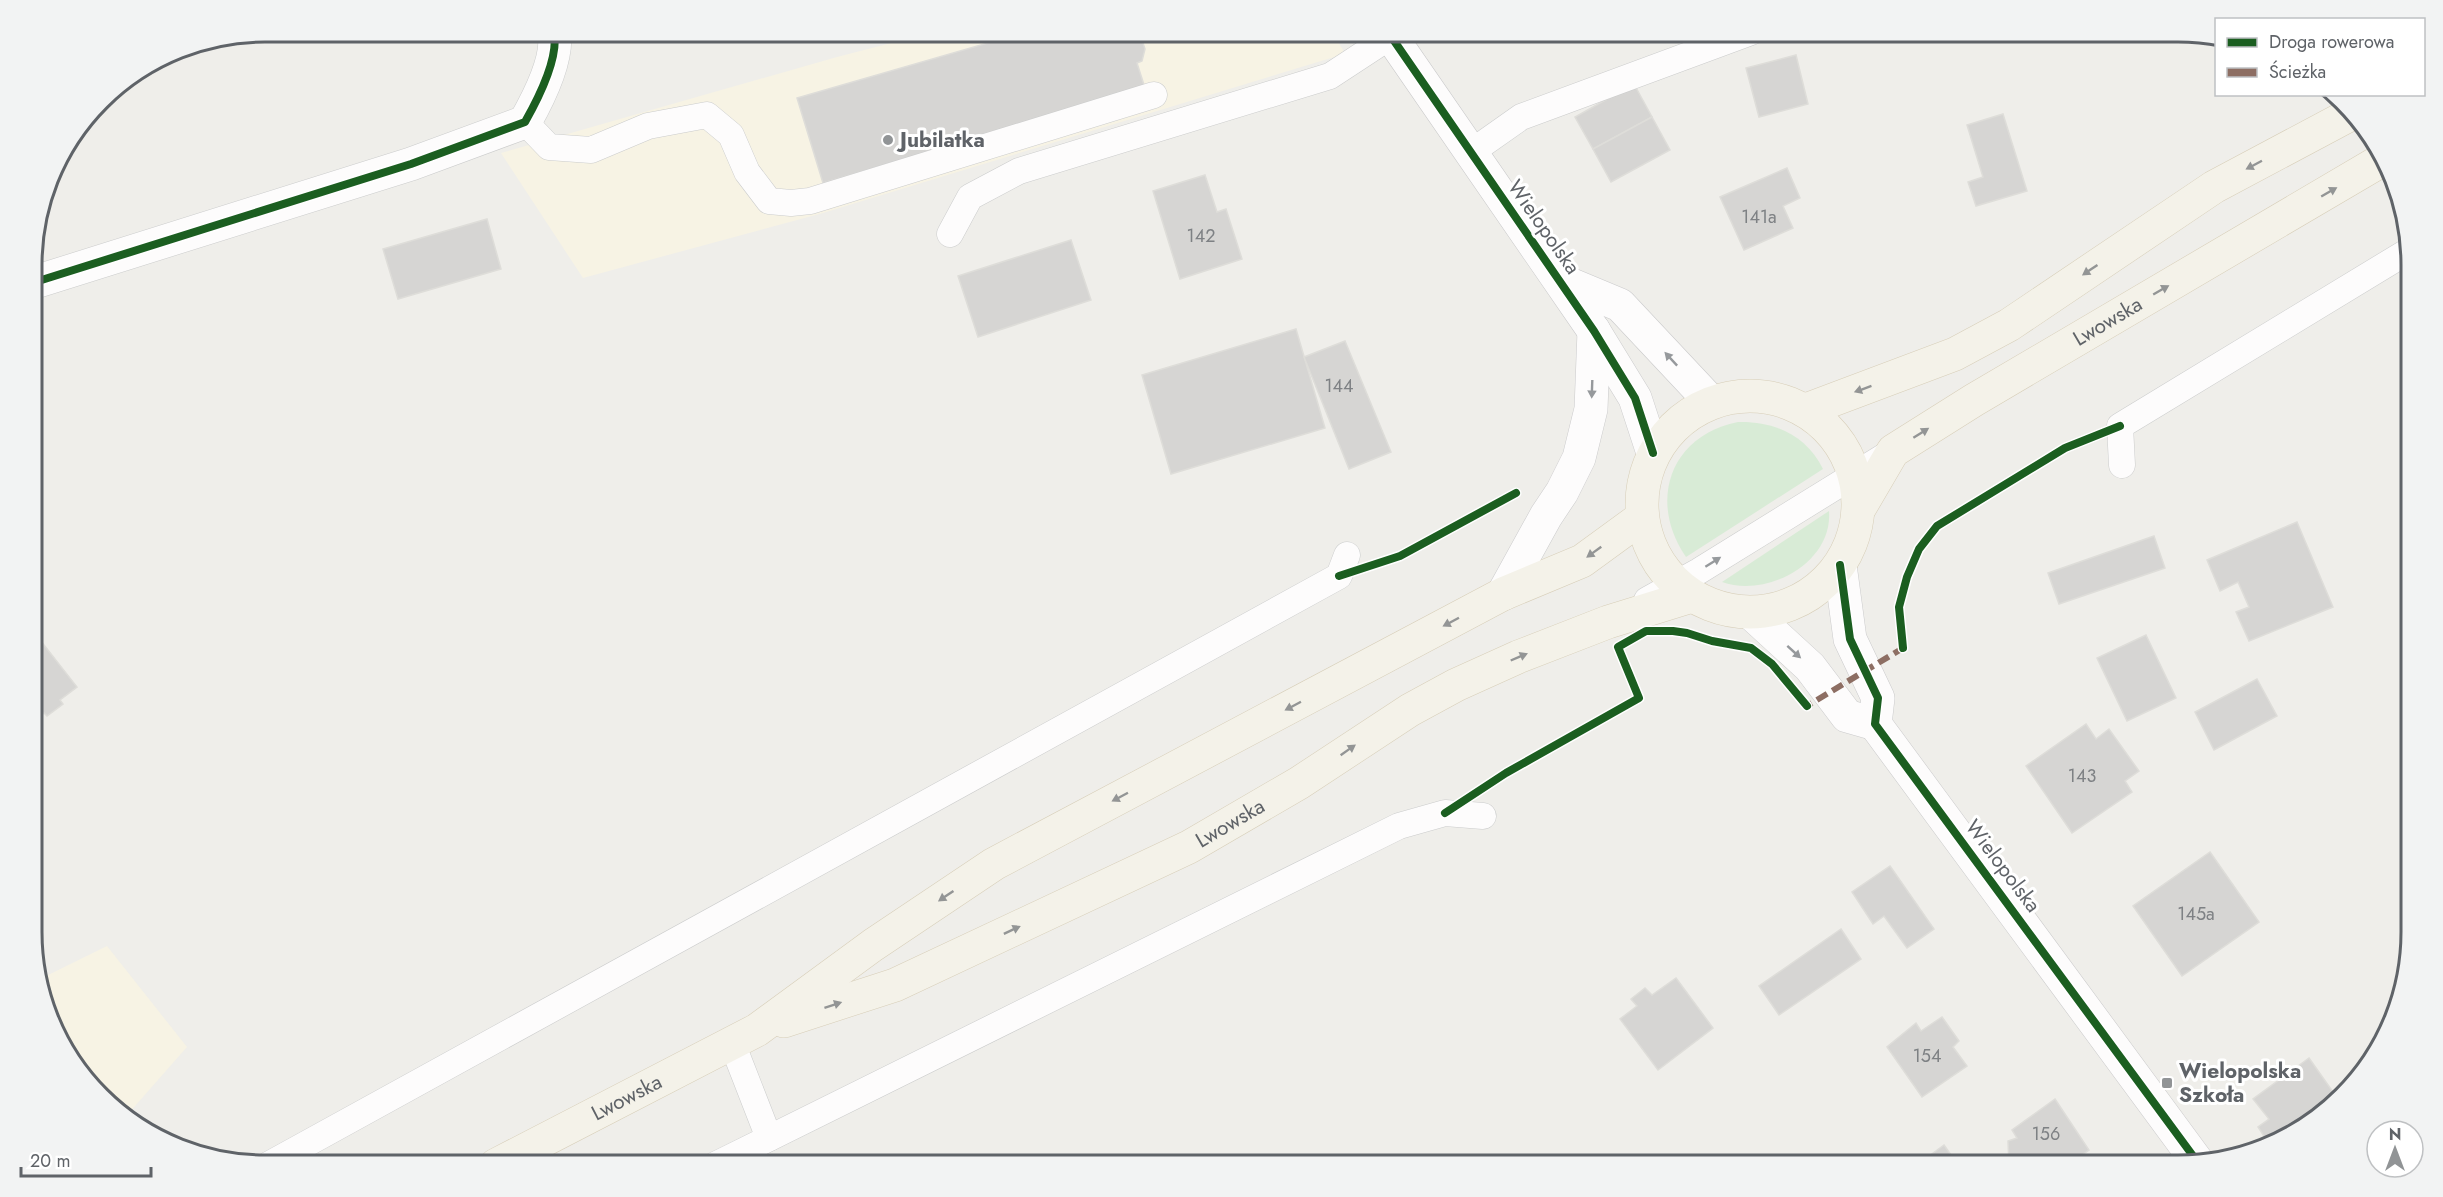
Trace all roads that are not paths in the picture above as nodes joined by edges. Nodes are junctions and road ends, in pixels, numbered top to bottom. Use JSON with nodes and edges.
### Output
{"nodes":[{"id":1,"x":556,"y":42,"type":"edge"},
{"id":2,"x":1378,"y":42,"type":"edge"},
{"id":3,"x":1394,"y":42,"type":"edge"},
{"id":4,"x":1724,"y":42,"type":"edge"},
{"id":5,"x":1154,"y":95,"type":"dead end"},
{"id":6,"x":2345,"y":117,"type":"edge"},
{"id":7,"x":525,"y":122,"type":"junction"},
{"id":8,"x":1470,"y":153,"type":"junction"},
{"id":9,"x":2377,"y":163,"type":"edge"},
{"id":10,"x":950,"y":234,"type":"dead end"},
{"id":11,"x":2401,"y":255,"type":"edge"},
{"id":12,"x":42,"y":280,"type":"edge"},
{"id":13,"x":1560,"y":280,"type":"junction"},
{"id":14,"x":1594,"y":331,"type":"junction"},
{"id":15,"x":1711,"y":402,"type":"junction"},
{"id":16,"x":1806,"y":410,"type":"junction"},
{"id":17,"x":1893,"y":451,"type":"junction"},
{"id":18,"x":1653,"y":453,"type":"junction"},
{"id":19,"x":2122,"y":465,"type":"dead end"},
{"id":20,"x":1855,"y":474,"type":"junction"},
{"id":21,"x":1859,"y":509,"type":"junction"},
{"id":22,"x":1641,"y":518,"type":"junction"},
{"id":23,"x":1347,"y":555,"type":"dead end"},
{"id":24,"x":1840,"y":565,"type":"junction"},
{"id":25,"x":1684,"y":590,"type":"junction"},
{"id":26,"x":1503,"y":594,"type":"junction"},
{"id":27,"x":1751,"y":613,"type":"junction"},
{"id":28,"x":1875,"y":724,"type":"junction"},
{"id":29,"x":1483,"y":816,"type":"dead end"},
{"id":30,"x":744,"y":1036,"type":"junction"},
{"id":31,"x":769,"y":1138,"type":"junction"},
{"id":32,"x":288,"y":1155,"type":"edge"},
{"id":33,"x":517,"y":1155,"type":"edge"},
{"id":34,"x":735,"y":1155,"type":"edge"},
{"id":35,"x":2192,"y":1155,"type":"edge"}],
"edges":[{"from":1,"to":7,"type":"street"},
{"from":2,"to":10,"type":"lane"},
{"from":3,"to":8,"type":"street","name":"Wielopolska"},
{"from":4,"to":8,"type":"lane"},
{"from":5,"to":7,"type":"lane"},
{"from":6,"to":16,"type":"main road","one_way":true},
{"from":7,"to":12,"type":"street"},
{"from":8,"to":13,"type":"street","name":"Wielopolska"},
{"from":17,"to":9,"type":"main road","name":"Lwowska","one_way":true},
{"from":11,"to":19,"type":"lane"},
{"from":13,"to":14,"type":"street","name":"Wielopolska"},
{"from":15,"to":13,"type":"street","name":"Wielopolska","one_way":true},
{"from":14,"to":18,"type":"street","name":"Wielopolska"},
{"from":14,"to":26,"type":"street","one_way":true},
{"from":15,"to":16,"type":"main road"},
{"from":15,"to":18,"type":"main road"},
{"from":16,"to":20,"type":"main road"},
{"from":17,"to":20,"type":"lane"},
{"from":17,"to":21,"type":"main road","name":"Lwowska"},
{"from":18,"to":22,"type":"main road"},
{"from":20,"to":21,"type":"main road"},
{"from":25,"to":20,"type":"lane","one_way":true},
{"from":21,"to":24,"type":"main road"},
{"from":22,"to":25,"type":"main road"},
{"from":22,"to":26,"type":"main road","name":"Lwowska","one_way":true},
{"from":23,"to":32,"type":"lane"},
{"from":24,"to":27,"type":"main road"},
{"from":24,"to":28,"type":"street"},
{"from":25,"to":27,"type":"main road"},
{"from":30,"to":25,"type":"main road","name":"Lwowska","one_way":true},
{"from":26,"to":30,"type":"main road","name":"Lwowska","one_way":true},
{"from":27,"to":28,"type":"street","one_way":true},
{"from":28,"to":35,"type":"street","name":"Wielopolska"},
{"from":29,"to":31,"type":"lane"},
{"from":30,"to":31,"type":"lane"},
{"from":30,"to":33,"type":"main road","name":"Lwowska"},
{"from":31,"to":34,"type":"lane"}]}
